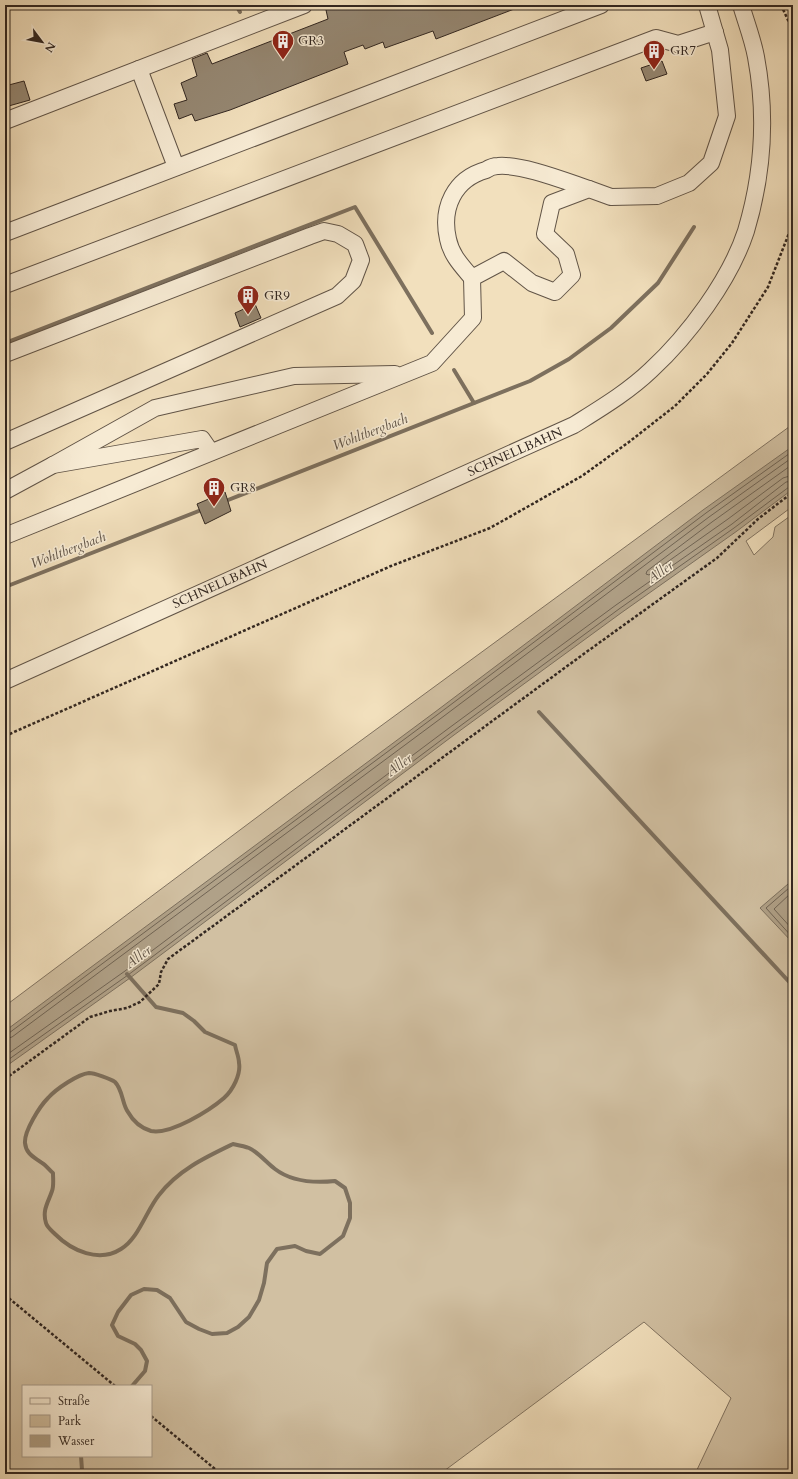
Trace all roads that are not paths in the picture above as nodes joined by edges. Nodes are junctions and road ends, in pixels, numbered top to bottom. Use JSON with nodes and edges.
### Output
{"nodes":[{"id":1,"x":304,"y":5,"type":"edge"},
{"id":2,"x":601,"y":5,"type":"edge"},
{"id":3,"x":707,"y":5,"type":"edge"},
{"id":4,"x":741,"y":5,"type":"edge"},
{"id":5,"x":715,"y":32,"type":"junction"},
{"id":6,"x":139,"y":69,"type":"junction"},
{"id":7,"x":5,"y":121,"type":"edge"},
{"id":8,"x":176,"y":167,"type":"junction"},
{"id":9,"x":546,"y":175,"type":"junction"},
{"id":10,"x":589,"y":189,"type":"junction"},
{"id":11,"x":552,"y":203,"type":"junction"},
{"id":12,"x":5,"y":233,"type":"edge"},
{"id":13,"x":472,"y":278,"type":"junction"},
{"id":14,"x":5,"y":285,"type":"edge"},
{"id":15,"x":5,"y":354,"type":"edge"},
{"id":16,"x":405,"y":374,"type":"junction"},
{"id":17,"x":5,"y":442,"type":"edge"},
{"id":18,"x":211,"y":452,"type":"junction"},
{"id":19,"x":53,"y":465,"type":"junction"},
{"id":20,"x":5,"y":491,"type":"edge"},
{"id":21,"x":5,"y":536,"type":"edge"},
{"id":22,"x":5,"y":681,"type":"edge"}],
"edges":[{"from":1,"to":6,"type":"street"},
{"from":2,"to":8,"type":"street"},
{"from":3,"to":5,"type":"street"},
{"from":4,"to":22,"type":"street","name":"SCHNELLBAHN"},
{"from":5,"to":10,"type":"street"},
{"from":5,"to":14,"type":"street"},
{"from":6,"to":7,"type":"street"},
{"from":6,"to":8,"type":"street"},
{"from":8,"to":12,"type":"street"},
{"from":9,"to":10,"type":"street"},
{"from":9,"to":11,"type":"street"},
{"from":9,"to":13,"type":"street"},
{"from":10,"to":11,"type":"street"},
{"from":11,"to":13,"type":"street"},
{"from":13,"to":16,"type":"street"},
{"from":15,"to":17,"type":"street"},
{"from":16,"to":18,"type":"street"},
{"from":16,"to":19,"type":"street"},
{"from":18,"to":19,"type":"street"},
{"from":18,"to":21,"type":"street"},
{"from":19,"to":20,"type":"street"}]}
